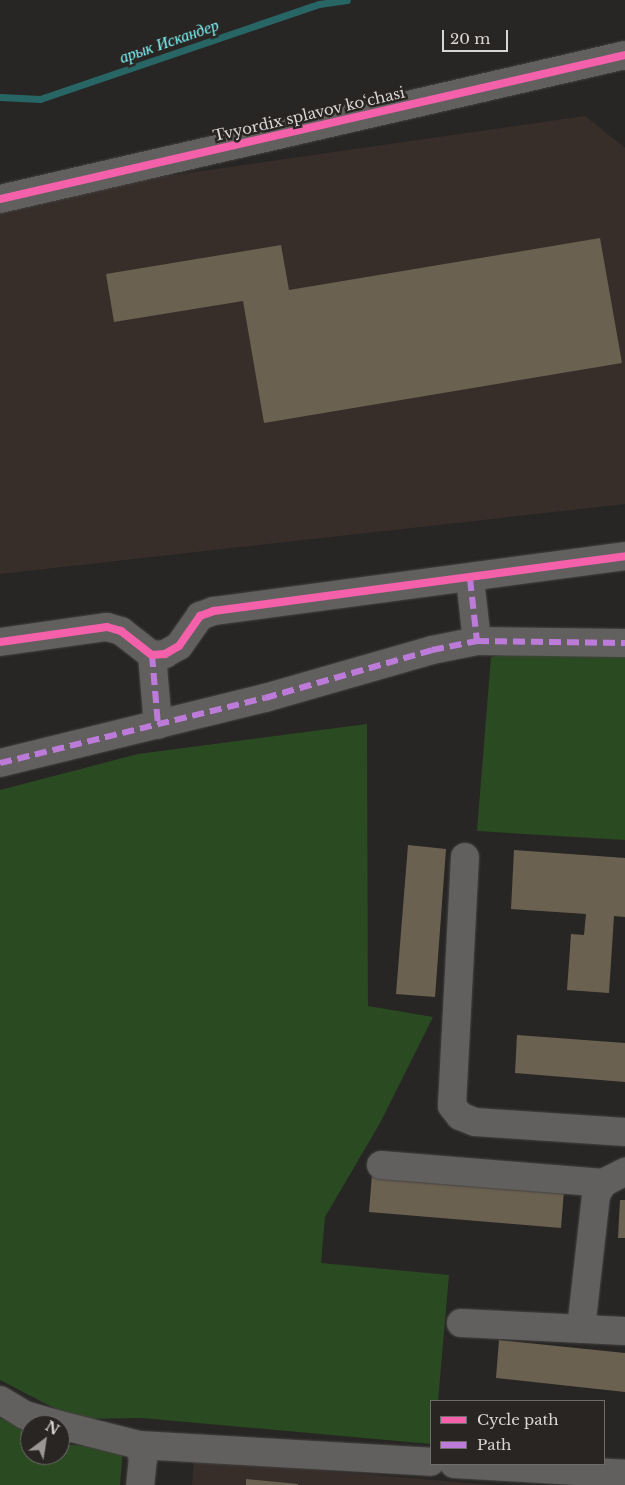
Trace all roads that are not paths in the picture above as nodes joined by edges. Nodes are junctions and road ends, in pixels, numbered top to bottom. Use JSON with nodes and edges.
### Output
{"nodes":[{"id":1,"x":623,"y":54,"type":"edge"},
{"id":2,"x":0,"y":199,"type":"edge"},
{"id":3,"x":625,"y":556,"type":"edge"},
{"id":4,"x":470,"y":579,"type":"junction"},
{"id":5,"x":477,"y":640,"type":"junction"},
{"id":6,"x":0,"y":642,"type":"edge"},
{"id":7,"x":625,"y":643,"type":"edge"},
{"id":8,"x":152,"y":655,"type":"junction"},
{"id":9,"x":158,"y":725,"type":"junction"},
{"id":10,"x":0,"y":763,"type":"edge"},
{"id":11,"x":466,"y":857,"type":"dead end"},
{"id":12,"x":625,"y":1132,"type":"edge"},
{"id":13,"x":382,"y":1165,"type":"dead end"},
{"id":14,"x":614,"y":1177,"type":"edge"},
{"id":15,"x":461,"y":1323,"type":"dead end"},
{"id":16,"x":581,"y":1329,"type":"junction"},
{"id":17,"x":625,"y":1332,"type":"edge"},
{"id":18,"x":0,"y":1400,"type":"edge"},
{"id":19,"x":26,"y":1415,"type":"edge"},
{"id":20,"x":70,"y":1428,"type":"edge"},
{"id":21,"x":140,"y":1445,"type":"junction"},
{"id":22,"x":430,"y":1462,"type":"edge"},
{"id":23,"x":471,"y":1465,"type":"edge"},
{"id":24,"x":625,"y":1474,"type":"edge"},
{"id":25,"x":140,"y":1485,"type":"edge"}],
"edges":[{"from":1,"to":2,"type":"street","name":"Tvyordix splavov ko‘chasi"},
{"from":3,"to":4,"type":"street"},
{"from":4,"to":5,"type":"street"},
{"from":4,"to":8,"type":"street"},
{"from":5,"to":7,"type":"street"},
{"from":5,"to":9,"type":"street"},
{"from":6,"to":8,"type":"street"},
{"from":8,"to":9,"type":"street"},
{"from":9,"to":10,"type":"street"},
{"from":11,"to":12,"type":"street"},
{"from":13,"to":14,"type":"street"},
{"from":14,"to":16,"type":"street"},
{"from":15,"to":16,"type":"street"},
{"from":16,"to":17,"type":"street"},
{"from":18,"to":19,"type":"street"},
{"from":20,"to":21,"type":"street"},
{"from":21,"to":22,"type":"street"},
{"from":21,"to":25,"type":"street"},
{"from":23,"to":24,"type":"street"}]}
